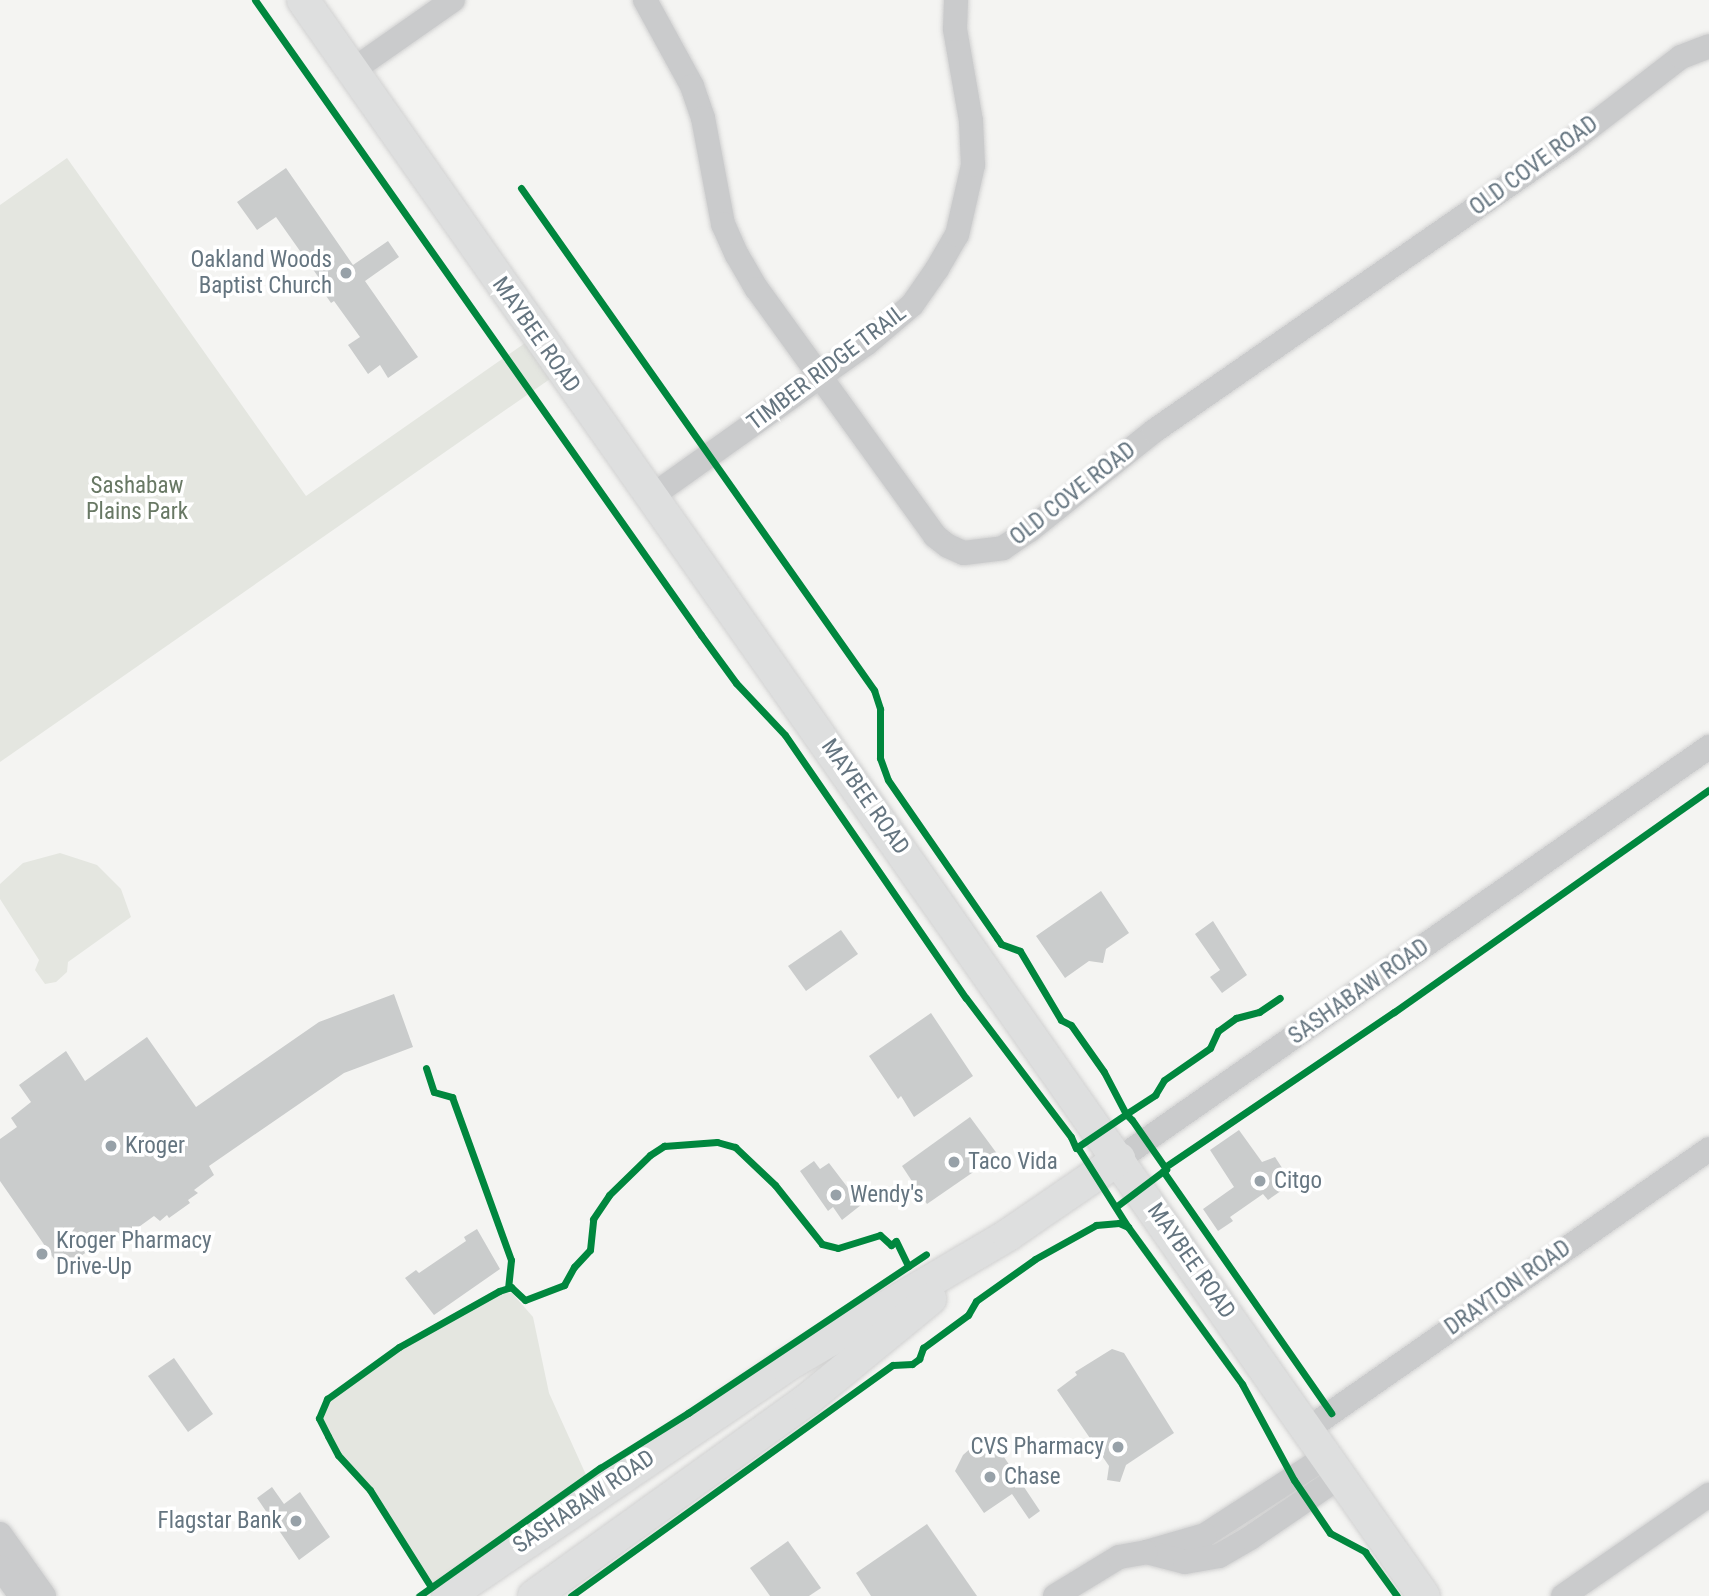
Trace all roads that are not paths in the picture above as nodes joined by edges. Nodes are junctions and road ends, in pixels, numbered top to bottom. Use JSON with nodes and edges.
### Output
{"nodes":[{"id":1,"x":303,"y":0,"type":"edge"},
{"id":2,"x":453,"y":0,"type":"edge"},
{"id":3,"x":645,"y":0,"type":"edge"},
{"id":4,"x":956,"y":0,"type":"edge"},
{"id":5,"x":1709,"y":46,"type":"edge"},
{"id":6,"x":353,"y":70,"type":"junction"},
{"id":7,"x":820,"y":376,"type":"junction"},
{"id":8,"x":652,"y":496,"type":"junction"},
{"id":9,"x":1709,"y":747,"type":"edge"},
{"id":10,"x":1709,"y":1149,"type":"edge"},
{"id":11,"x":1119,"y":1159,"type":"junction"},
{"id":12,"x":1008,"y":1236,"type":"junction"},
{"id":13,"x":728,"y":1405,"type":"junction"},
{"id":14,"x":1308,"y":1429,"type":"junction"},
{"id":15,"x":734,"y":1453,"type":"junction"},
{"id":16,"x":1334,"y":1466,"type":"junction"},
{"id":17,"x":1709,"y":1495,"type":"edge"},
{"id":18,"x":1226,"y":1523,"type":"junction"},
{"id":19,"x":0,"y":1534,"type":"edge"},
{"id":20,"x":1240,"y":1545,"type":"junction"},
{"id":21,"x":1146,"y":1552,"type":"junction"},
{"id":22,"x":0,"y":1567,"type":"edge"},
{"id":23,"x":20,"y":1596,"type":"edge"},
{"id":24,"x":44,"y":1596,"type":"edge"},
{"id":25,"x":448,"y":1596,"type":"edge"},
{"id":26,"x":534,"y":1596,"type":"edge"},
{"id":27,"x":1055,"y":1596,"type":"edge"},
{"id":28,"x":1424,"y":1596,"type":"edge"},
{"id":29,"x":1563,"y":1596,"type":"edge"}],
"edges":[{"from":1,"to":6,"type":"main road","name":"MAYBEE ROAD"},
{"from":2,"to":6,"type":"street"},
{"from":3,"to":7,"type":"street","name":"OLD COVE ROAD"},
{"from":4,"to":7,"type":"street","name":"TIMBER RIDGE TRAIL"},
{"from":5,"to":7,"type":"street","name":"OLD COVE ROAD"},
{"from":6,"to":8,"type":"main road","name":"MAYBEE ROAD"},
{"from":7,"to":8,"type":"street","name":"TIMBER RIDGE TRAIL"},
{"from":8,"to":11,"type":"main road","name":"MAYBEE ROAD"},
{"from":9,"to":11,"type":"street","name":"SASHABAW ROAD"},
{"from":10,"to":14,"type":"street","name":"DRAYTON ROAD"},
{"from":11,"to":12,"type":"main road","name":"SASHABAW ROAD"},
{"from":11,"to":14,"type":"main road","name":"MAYBEE ROAD"},
{"from":12,"to":13,"type":"main road","name":"SASHABAW ROAD"},
{"from":12,"to":15,"type":"main road","name":"SASHABAW ROAD"},
{"from":13,"to":15,"type":"main road"},
{"from":13,"to":25,"type":"main road","name":"SASHABAW ROAD"},
{"from":14,"to":16,"type":"main road","name":"MAYBEE ROAD"},
{"from":15,"to":26,"type":"main road","name":"SASHABAW ROAD"},
{"from":16,"to":18,"type":"street"},
{"from":16,"to":20,"type":"street"},
{"from":16,"to":28,"type":"main road","name":"MAYBEE ROAD"},
{"from":17,"to":29,"type":"street"},
{"from":18,"to":20,"type":"street"},
{"from":18,"to":21,"type":"street"},
{"from":19,"to":24,"type":"street"},
{"from":20,"to":21,"type":"street"},
{"from":21,"to":27,"type":"street"},
{"from":22,"to":23,"type":"street"}]}
